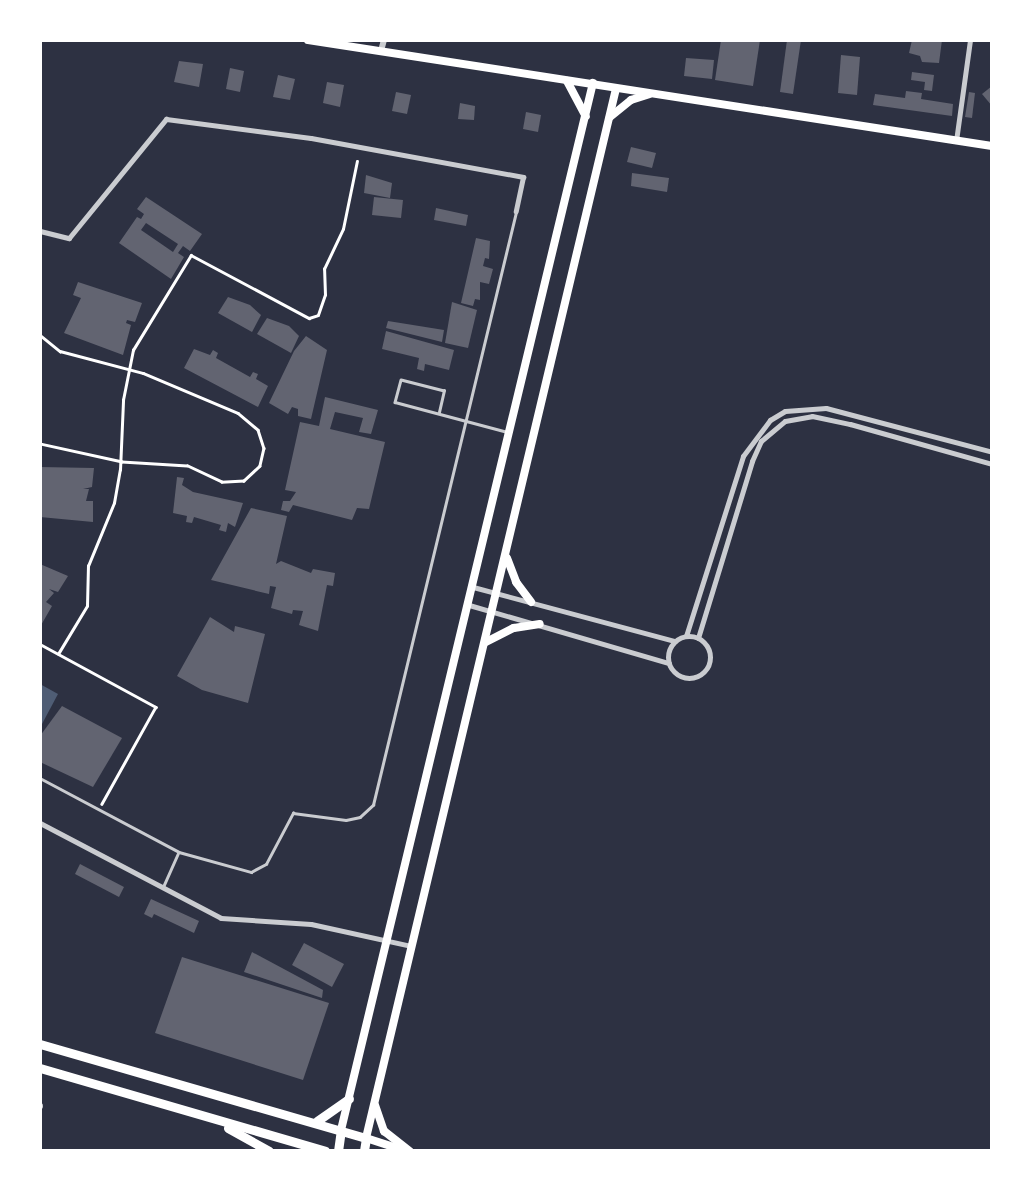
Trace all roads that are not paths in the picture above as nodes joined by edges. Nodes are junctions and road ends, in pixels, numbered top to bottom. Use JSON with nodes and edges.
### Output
{"nodes":[{"id":1,"x":308,"y":40,"type":"edge"},
{"id":2,"x":384,"y":40,"type":"edge"},
{"id":3,"x":970,"y":40,"type":"edge"},
{"id":4,"x":381,"y":51,"type":"junction"},
{"id":5,"x":564,"y":79,"type":"junction"},
{"id":6,"x":594,"y":84,"type":"junction"},
{"id":7,"x":616,"y":89,"type":"junction"},
{"id":8,"x":654,"y":93,"type":"junction"},
{"id":9,"x":586,"y":116,"type":"junction"},
{"id":10,"x":608,"y":119,"type":"junction"},
{"id":11,"x":956,"y":141,"type":"junction"},
{"id":12,"x":992,"y":146,"type":"edge"},
{"id":13,"x":516,"y":211,"type":"joint"},
{"id":14,"x":40,"y":231,"type":"edge"},
{"id":15,"x":440,"y":412,"type":"junction"},
{"id":16,"x":468,"y":422,"type":"junction"},
{"id":17,"x":510,"y":432,"type":"junction"},
{"id":18,"x":992,"y":452,"type":"edge"},
{"id":19,"x":992,"y":464,"type":"edge"},
{"id":20,"x":507,"y":558,"type":"junction"},
{"id":21,"x":472,"y":587,"type":"junction"},
{"id":22,"x":496,"y":594,"type":"junction"},
{"id":23,"x":530,"y":602,"type":"junction"},
{"id":24,"x":469,"y":605,"type":"junction"},
{"id":25,"x":492,"y":612,"type":"junction"},
{"id":26,"x":540,"y":624,"type":"junction"},
{"id":27,"x":686,"y":636,"type":"junction"},
{"id":28,"x":698,"y":638,"type":"junction"},
{"id":29,"x":676,"y":641,"type":"junction"},
{"id":30,"x":486,"y":642,"type":"junction"},
{"id":31,"x":669,"y":663,"type":"junction"},
{"id":32,"x":40,"y":778,"type":"edge"},
{"id":33,"x":40,"y":822,"type":"edge"},
{"id":34,"x":179,"y":852,"type":"junction"},
{"id":35,"x":162,"y":888,"type":"junction"},
{"id":36,"x":386,"y":941,"type":"junction"},
{"id":37,"x":414,"y":946,"type":"junction"},
{"id":38,"x":40,"y":1044,"type":"edge"},
{"id":39,"x":40,"y":1068,"type":"edge"},
{"id":40,"x":348,"y":1099,"type":"junction"},
{"id":41,"x":376,"y":1105,"type":"junction"},
{"id":42,"x":182,"y":1110,"type":"junction"},
{"id":43,"x":314,"y":1122,"type":"junction"},
{"id":44,"x":341,"y":1130,"type":"junction"},
{"id":45,"x":366,"y":1138,"type":"junction"},
{"id":46,"x":269,"y":1151,"type":"edge"},
{"id":47,"x":326,"y":1151,"type":"edge"},
{"id":48,"x":338,"y":1151,"type":"edge"},
{"id":49,"x":364,"y":1151,"type":"edge"},
{"id":50,"x":409,"y":1151,"type":"edge"}],
"edges":[{"from":1,"to":4,"type":"main road"},
{"from":2,"to":4,"type":"street"},
{"from":3,"to":11,"type":"street"},
{"from":4,"to":5,"type":"main road"},
{"from":5,"to":6,"type":"main road"},
{"from":5,"to":9,"type":"main road"},
{"from":6,"to":7,"type":"main road"},
{"from":6,"to":9,"type":"main road"},
{"from":7,"to":8,"type":"main road"},
{"from":7,"to":10,"type":"main road"},
{"from":8,"to":10,"type":"main road"},
{"from":8,"to":11,"type":"main road"},
{"from":9,"to":17,"type":"main road"},
{"from":10,"to":20,"type":"main road"},
{"from":11,"to":12,"type":"main road"},
{"from":13,"to":14,"type":"street"},
{"from":13,"to":16,"type":"lane"},
{"from":15,"to":15,"type":"lane"},
{"from":15,"to":16,"type":"lane"},
{"from":16,"to":17,"type":"lane"},
{"from":16,"to":34,"type":"lane"},
{"from":17,"to":21,"type":"main road"},
{"from":18,"to":27,"type":"street"},
{"from":19,"to":28,"type":"street"},
{"from":20,"to":22,"type":"main road"},
{"from":20,"to":23,"type":"main road"},
{"from":21,"to":22,"type":"street"},
{"from":21,"to":24,"type":"main road"},
{"from":22,"to":23,"type":"street"},
{"from":22,"to":25,"type":"main road"},
{"from":23,"to":29,"type":"street"},
{"from":24,"to":25,"type":"street"},
{"from":24,"to":36,"type":"main road"},
{"from":25,"to":26,"type":"street"},
{"from":25,"to":30,"type":"main road"},
{"from":26,"to":30,"type":"main road"},
{"from":26,"to":31,"type":"street"},
{"from":27,"to":28,"type":"street"},
{"from":27,"to":29,"type":"street"},
{"from":28,"to":31,"type":"street"},
{"from":29,"to":31,"type":"street"},
{"from":30,"to":37,"type":"main road"},
{"from":32,"to":34,"type":"lane"},
{"from":33,"to":35,"type":"street"},
{"from":34,"to":35,"type":"lane"},
{"from":35,"to":36,"type":"street"},
{"from":36,"to":37,"type":"street"},
{"from":36,"to":40,"type":"main road"},
{"from":37,"to":41,"type":"main road"},
{"from":38,"to":43,"type":"highway"},
{"from":39,"to":42,"type":"highway"},
{"from":40,"to":43,"type":"highway"},
{"from":40,"to":44,"type":"main road"},
{"from":41,"to":45,"type":"main road"},
{"from":41,"to":50,"type":"main road"},
{"from":42,"to":46,"type":"highway"},
{"from":42,"to":47,"type":"highway"},
{"from":43,"to":44,"type":"highway"},
{"from":44,"to":45,"type":"highway"},
{"from":44,"to":48,"type":"highway"},
{"from":45,"to":49,"type":"highway"},
{"from":45,"to":50,"type":"main road"}]}
